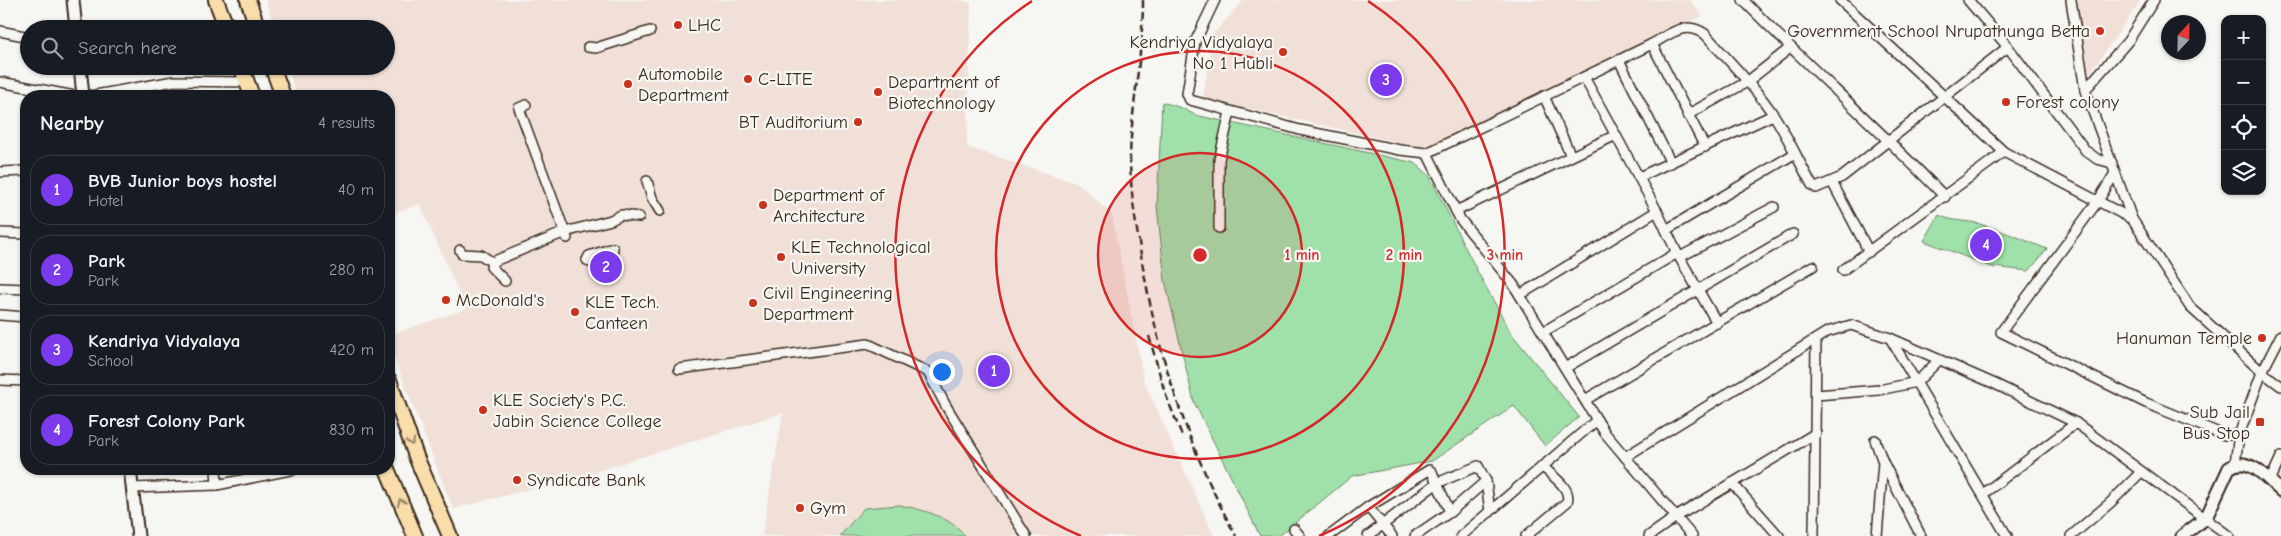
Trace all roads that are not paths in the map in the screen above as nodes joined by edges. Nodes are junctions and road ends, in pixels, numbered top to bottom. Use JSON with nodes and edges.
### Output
{"nodes":[{"id":1,"x":73,"y":0,"type":"edge"},
{"id":2,"x":216,"y":0,"type":"edge"},
{"id":3,"x":248,"y":0,"type":"edge"},
{"id":4,"x":1215,"y":0,"type":"edge"},
{"id":5,"x":1743,"y":0,"type":"edge"},
{"id":6,"x":1840,"y":0,"type":"edge"},
{"id":7,"x":1968,"y":0,"type":"edge"},
{"id":8,"x":2071,"y":0,"type":"edge"},
{"id":9,"x":2154,"y":0,"type":"edge"},
{"id":10,"x":75,"y":20,"type":"edge"},
{"id":11,"x":224,"y":20,"type":"edge"},
{"id":12,"x":255,"y":20,"type":"edge"},
{"id":13,"x":0,"y":31,"type":"edge"},
{"id":14,"x":650,"y":31,"type":"dead end"},
{"id":15,"x":20,"y":35,"type":"edge"},
{"id":16,"x":1652,"y":44,"type":"junction"},
{"id":17,"x":2008,"y":46,"type":"junction"},
{"id":18,"x":588,"y":47,"type":"dead end"},
{"id":19,"x":1790,"y":48,"type":"junction"},
{"id":20,"x":1619,"y":60,"type":"junction"},
{"id":21,"x":81,"y":75,"type":"edge"},
{"id":22,"x":244,"y":75,"type":"edge"},
{"id":23,"x":275,"y":75,"type":"edge"},
{"id":24,"x":1584,"y":77,"type":"junction"},
{"id":25,"x":0,"y":82,"type":"edge"},
{"id":26,"x":246,"y":82,"type":"junction"},
{"id":27,"x":1747,"y":82,"type":"junction"},
{"id":28,"x":43,"y":90,"type":"edge"},
{"id":29,"x":82,"y":90,"type":"edge"},
{"id":30,"x":124,"y":90,"type":"edge"},
{"id":31,"x":249,"y":90,"type":"edge"},
{"id":32,"x":281,"y":90,"type":"edge"},
{"id":33,"x":2086,"y":90,"type":"junction"},
{"id":34,"x":1544,"y":96,"type":"junction"},
{"id":35,"x":1942,"y":96,"type":"junction"},
{"id":36,"x":526,"y":105,"type":"dead end"},
{"id":37,"x":1230,"y":112,"type":"junction"},
{"id":38,"x":1687,"y":115,"type":"junction"},
{"id":39,"x":1773,"y":115,"type":"junction"},
{"id":40,"x":1616,"y":135,"type":"junction"},
{"id":41,"x":1889,"y":139,"type":"junction"},
{"id":42,"x":1705,"y":147,"type":"junction"},
{"id":43,"x":2004,"y":152,"type":"junction"},
{"id":44,"x":1427,"y":153,"type":"junction"},
{"id":45,"x":1794,"y":154,"type":"junction"},
{"id":46,"x":1571,"y":156,"type":"junction"},
{"id":47,"x":1671,"y":163,"type":"junction"},
{"id":48,"x":2112,"y":163,"type":"junction"},
{"id":49,"x":20,"y":171,"type":"edge"},
{"id":50,"x":0,"y":172,"type":"edge"},
{"id":51,"x":2115,"y":173,"type":"junction"},
{"id":52,"x":1638,"y":177,"type":"junction"},
{"id":53,"x":648,"y":181,"type":"dead end"},
{"id":54,"x":1832,"y":182,"type":"junction"},
{"id":55,"x":1945,"y":197,"type":"junction"},
{"id":56,"x":2098,"y":201,"type":"junction"},
{"id":57,"x":1774,"y":207,"type":"dead end"},
{"id":58,"x":660,"y":211,"type":"dead end"},
{"id":59,"x":1456,"y":211,"type":"junction"},
{"id":60,"x":1658,"y":211,"type":"junction"},
{"id":61,"x":639,"y":217,"type":"dead end"},
{"id":62,"x":2132,"y":219,"type":"junction"},
{"id":63,"x":1219,"y":228,"type":"dead end"},
{"id":64,"x":1666,"y":230,"type":"junction"},
{"id":65,"x":0,"y":233,"type":"edge"},
{"id":66,"x":20,"y":234,"type":"edge"},
{"id":67,"x":566,"y":234,"type":"junction"},
{"id":68,"x":1792,"y":234,"type":"dead end"},
{"id":69,"x":460,"y":250,"type":"dead end"},
{"id":70,"x":1868,"y":252,"type":"junction"},
{"id":71,"x":1679,"y":255,"type":"junction"},
{"id":72,"x":492,"y":262,"type":"junction"},
{"id":73,"x":1813,"y":266,"type":"dead end"},
{"id":74,"x":1843,"y":270,"type":"dead end"},
{"id":75,"x":505,"y":281,"type":"dead end"},
{"id":76,"x":0,"y":288,"type":"edge"},
{"id":77,"x":20,"y":289,"type":"edge"},
{"id":78,"x":1698,"y":291,"type":"junction"},
{"id":79,"x":1520,"y":295,"type":"junction"},
{"id":80,"x":0,"y":315,"type":"edge"},
{"id":81,"x":20,"y":317,"type":"edge"},
{"id":82,"x":1717,"y":323,"type":"junction"},
{"id":83,"x":1543,"y":332,"type":"junction"},
{"id":84,"x":2281,"y":335,"type":"edge"},
{"id":85,"x":1890,"y":338,"type":"junction"},
{"id":86,"x":1816,"y":339,"type":"junction"},
{"id":87,"x":1939,"y":360,"type":"junction"},
{"id":88,"x":1566,"y":368,"type":"junction"},
{"id":89,"x":679,"y":370,"type":"dead end"},
{"id":90,"x":2262,"y":372,"type":"junction"},
{"id":91,"x":0,"y":380,"type":"edge"},
{"id":92,"x":20,"y":381,"type":"edge"},
{"id":93,"x":1918,"y":382,"type":"junction"},
{"id":94,"x":2281,"y":386,"type":"edge"},
{"id":95,"x":1816,"y":395,"type":"junction"},
{"id":96,"x":395,"y":397,"type":"edge"},
{"id":97,"x":1585,"y":400,"type":"junction"},
{"id":98,"x":1596,"y":420,"type":"junction"},
{"id":99,"x":2076,"y":423,"type":"junction"},
{"id":100,"x":1816,"y":433,"type":"junction"},
{"id":101,"x":2239,"y":435,"type":"junction"},
{"id":102,"x":1875,"y":440,"type":"dead end"},
{"id":103,"x":1625,"y":457,"type":"junction"},
{"id":104,"x":2281,"y":457,"type":"edge"},
{"id":105,"x":1883,"y":462,"type":"junction"},
{"id":106,"x":2235,"y":463,"type":"junction"},
{"id":107,"x":1542,"y":466,"type":"junction"},
{"id":108,"x":2141,"y":472,"type":"junction"},
{"id":109,"x":131,"y":475,"type":"edge"},
{"id":110,"x":216,"y":475,"type":"edge"},
{"id":111,"x":267,"y":475,"type":"edge"},
{"id":112,"x":390,"y":475,"type":"edge"},
{"id":113,"x":1486,"y":481,"type":"junction"},
{"id":114,"x":2270,"y":481,"type":"junction"},
{"id":115,"x":1437,"y":483,"type":"junction"},
{"id":116,"x":1732,"y":483,"type":"junction"},
{"id":117,"x":217,"y":486,"type":"junction"},
{"id":118,"x":132,"y":488,"type":"junction"},
{"id":119,"x":2281,"y":491,"type":"edge"},
{"id":120,"x":1983,"y":494,"type":"junction"},
{"id":121,"x":1368,"y":507,"type":"junction"},
{"id":122,"x":1450,"y":512,"type":"junction"},
{"id":123,"x":1490,"y":512,"type":"junction"},
{"id":124,"x":1676,"y":516,"type":"junction"},
{"id":125,"x":2206,"y":518,"type":"junction"},
{"id":126,"x":1382,"y":524,"type":"junction"},
{"id":127,"x":138,"y":536,"type":"edge"},
{"id":128,"x":415,"y":536,"type":"edge"},
{"id":129,"x":450,"y":536,"type":"edge"},
{"id":130,"x":1026,"y":536,"type":"edge"},
{"id":131,"x":1329,"y":536,"type":"edge"},
{"id":132,"x":1368,"y":536,"type":"edge"},
{"id":133,"x":1392,"y":536,"type":"edge"},
{"id":134,"x":1415,"y":536,"type":"edge"},
{"id":135,"x":1462,"y":536,"type":"edge"},
{"id":136,"x":1526,"y":536,"type":"edge"},
{"id":137,"x":1650,"y":536,"type":"edge"},
{"id":138,"x":1692,"y":536,"type":"edge"},
{"id":139,"x":1779,"y":536,"type":"edge"},
{"id":140,"x":1814,"y":536,"type":"edge"},
{"id":141,"x":1877,"y":536,"type":"edge"},
{"id":142,"x":1921,"y":536,"type":"edge"},
{"id":143,"x":2007,"y":536,"type":"edge"},
{"id":144,"x":2071,"y":536,"type":"edge"},
{"id":145,"x":2182,"y":536,"type":"edge"},
{"id":146,"x":2229,"y":536,"type":"edge"}],
"edges":[{"from":1,"to":10,"type":"street"},
{"from":2,"to":11,"type":"main road"},
{"from":3,"to":12,"type":"main road"},
{"from":4,"to":37,"type":"street"},
{"from":5,"to":19,"type":"street"},
{"from":6,"to":35,"type":"street"},
{"from":7,"to":17,"type":"street"},
{"from":8,"to":33,"type":"street"},
{"from":9,"to":33,"type":"street"},
{"from":13,"to":15,"type":"street"},
{"from":14,"to":18,"type":"street"},
{"from":16,"to":20,"type":"street"},
{"from":16,"to":27,"type":"street"},
{"from":16,"to":38,"type":"street"},
{"from":17,"to":35,"type":"street"},
{"from":17,"to":48,"type":"street"},
{"from":19,"to":27,"type":"street"},
{"from":19,"to":41,"type":"street"},
{"from":20,"to":24,"type":"street"},
{"from":20,"to":47,"type":"street"},
{"from":21,"to":29,"type":"street"},
{"from":22,"to":26,"type":"main road"},
{"from":23,"to":32,"type":"main road"},
{"from":24,"to":34,"type":"street"},
{"from":24,"to":40,"type":"street"},
{"from":25,"to":28,"type":"street"},
{"from":26,"to":30,"type":"street"},
{"from":26,"to":31,"type":"main road"},
{"from":27,"to":38,"type":"street"},
{"from":27,"to":39,"type":"street"},
{"from":33,"to":48,"type":"street"},
{"from":34,"to":44,"type":"street"},
{"from":34,"to":46,"type":"street"},
{"from":35,"to":41,"type":"street"},
{"from":35,"to":43,"type":"street"},
{"from":36,"to":67,"type":"street"},
{"from":37,"to":44,"type":"street"},
{"from":37,"to":63,"type":"street"},
{"from":38,"to":42,"type":"street"},
{"from":39,"to":42,"type":"street"},
{"from":39,"to":45,"type":"street"},
{"from":40,"to":46,"type":"street"},
{"from":40,"to":52,"type":"street"},
{"from":41,"to":54,"type":"street"},
{"from":41,"to":55,"type":"street"},
{"from":42,"to":47,"type":"street"},
{"from":43,"to":55,"type":"street"},
{"from":43,"to":56,"type":"street"},
{"from":44,"to":59,"type":"street"},
{"from":45,"to":54,"type":"street"},
{"from":45,"to":64,"type":"street"},
{"from":46,"to":59,"type":"street"},
{"from":47,"to":52,"type":"street"},
{"from":48,"to":51,"type":"street"},
{"from":49,"to":50,"type":"street"},
{"from":51,"to":56,"type":"street"},
{"from":51,"to":62,"type":"street"},
{"from":52,"to":60,"type":"street"},
{"from":53,"to":58,"type":"street"},
{"from":54,"to":70,"type":"street"},
{"from":55,"to":70,"type":"street"},
{"from":56,"to":62,"type":"street"},
{"from":56,"to":101,"type":"street"},
{"from":57,"to":71,"type":"street"},
{"from":59,"to":79,"type":"street"},
{"from":60,"to":64,"type":"street"},
{"from":60,"to":79,"type":"street"},
{"from":61,"to":67,"type":"street"},
{"from":62,"to":90,"type":"street"},
{"from":64,"to":71,"type":"street"},
{"from":65,"to":66,"type":"street"},
{"from":67,"to":72,"type":"street"},
{"from":68,"to":78,"type":"street"},
{"from":69,"to":72,"type":"street"},
{"from":70,"to":74,"type":"street"},
{"from":71,"to":78,"type":"street"},
{"from":71,"to":83,"type":"street"},
{"from":72,"to":75,"type":"street"},
{"from":73,"to":82,"type":"street"},
{"from":76,"to":77,"type":"street"},
{"from":78,"to":82,"type":"street"},
{"from":78,"to":88,"type":"street"},
{"from":79,"to":83,"type":"street"},
{"from":80,"to":81,"type":"street"},
{"from":82,"to":97,"type":"street"},
{"from":83,"to":88,"type":"street"},
{"from":84,"to":90,"type":"street"},
{"from":85,"to":86,"type":"street"},
{"from":85,"to":87,"type":"street"},
{"from":85,"to":93,"type":"street"},
{"from":86,"to":95,"type":"street"},
{"from":86,"to":103,"type":"street"},
{"from":87,"to":93,"type":"street"},
{"from":87,"to":99,"type":"street"},
{"from":88,"to":97,"type":"street"},
{"from":89,"to":130,"type":"street"},
{"from":90,"to":94,"type":"street"},
{"from":90,"to":101,"type":"street"},
{"from":91,"to":92,"type":"street"},
{"from":93,"to":95,"type":"street"},
{"from":93,"to":120,"type":"street"},
{"from":95,"to":100,"type":"street"},
{"from":96,"to":129,"type":"main road","one_way":true},
{"from":97,"to":98,"type":"street"},
{"from":98,"to":103,"type":"street"},
{"from":98,"to":107,"type":"street"},
{"from":99,"to":108,"type":"street"},
{"from":99,"to":120,"type":"street"},
{"from":100,"to":116,"type":"street"},
{"from":100,"to":140,"type":"street"},
{"from":101,"to":106,"type":"street"},
{"from":102,"to":105,"type":"street"},
{"from":103,"to":124,"type":"street"},
{"from":104,"to":114,"type":"street"},
{"from":105,"to":141,"type":"street"},
{"from":105,"to":142,"type":"street"},
{"from":106,"to":114,"type":"street"},
{"from":106,"to":125,"type":"street"},
{"from":107,"to":123,"type":"street"},
{"from":107,"to":136,"type":"street"},
{"from":108,"to":125,"type":"street"},
{"from":108,"to":144,"type":"street"},
{"from":109,"to":118,"type":"street"},
{"from":110,"to":117,"type":"street"},
{"from":111,"to":117,"type":"street"},
{"from":128,"to":112,"type":"main road","one_way":true},
{"from":113,"to":115,"type":"street"},
{"from":113,"to":122,"type":"street"},
{"from":113,"to":123,"type":"street"},
{"from":114,"to":119,"type":"street"},
{"from":115,"to":121,"type":"street"},
{"from":115,"to":122,"type":"street"},
{"from":115,"to":126,"type":"street"},
{"from":116,"to":124,"type":"street"},
{"from":116,"to":139,"type":"street"},
{"from":117,"to":118,"type":"street"},
{"from":118,"to":127,"type":"street"},
{"from":120,"to":143,"type":"street"},
{"from":121,"to":126,"type":"street"},
{"from":121,"to":131,"type":"street"},
{"from":122,"to":134,"type":"street"},
{"from":123,"to":135,"type":"street"},
{"from":124,"to":137,"type":"street"},
{"from":124,"to":138,"type":"street"},
{"from":125,"to":145,"type":"street"},
{"from":125,"to":146,"type":"street"},
{"from":126,"to":132,"type":"street"},
{"from":126,"to":133,"type":"street"}]}
